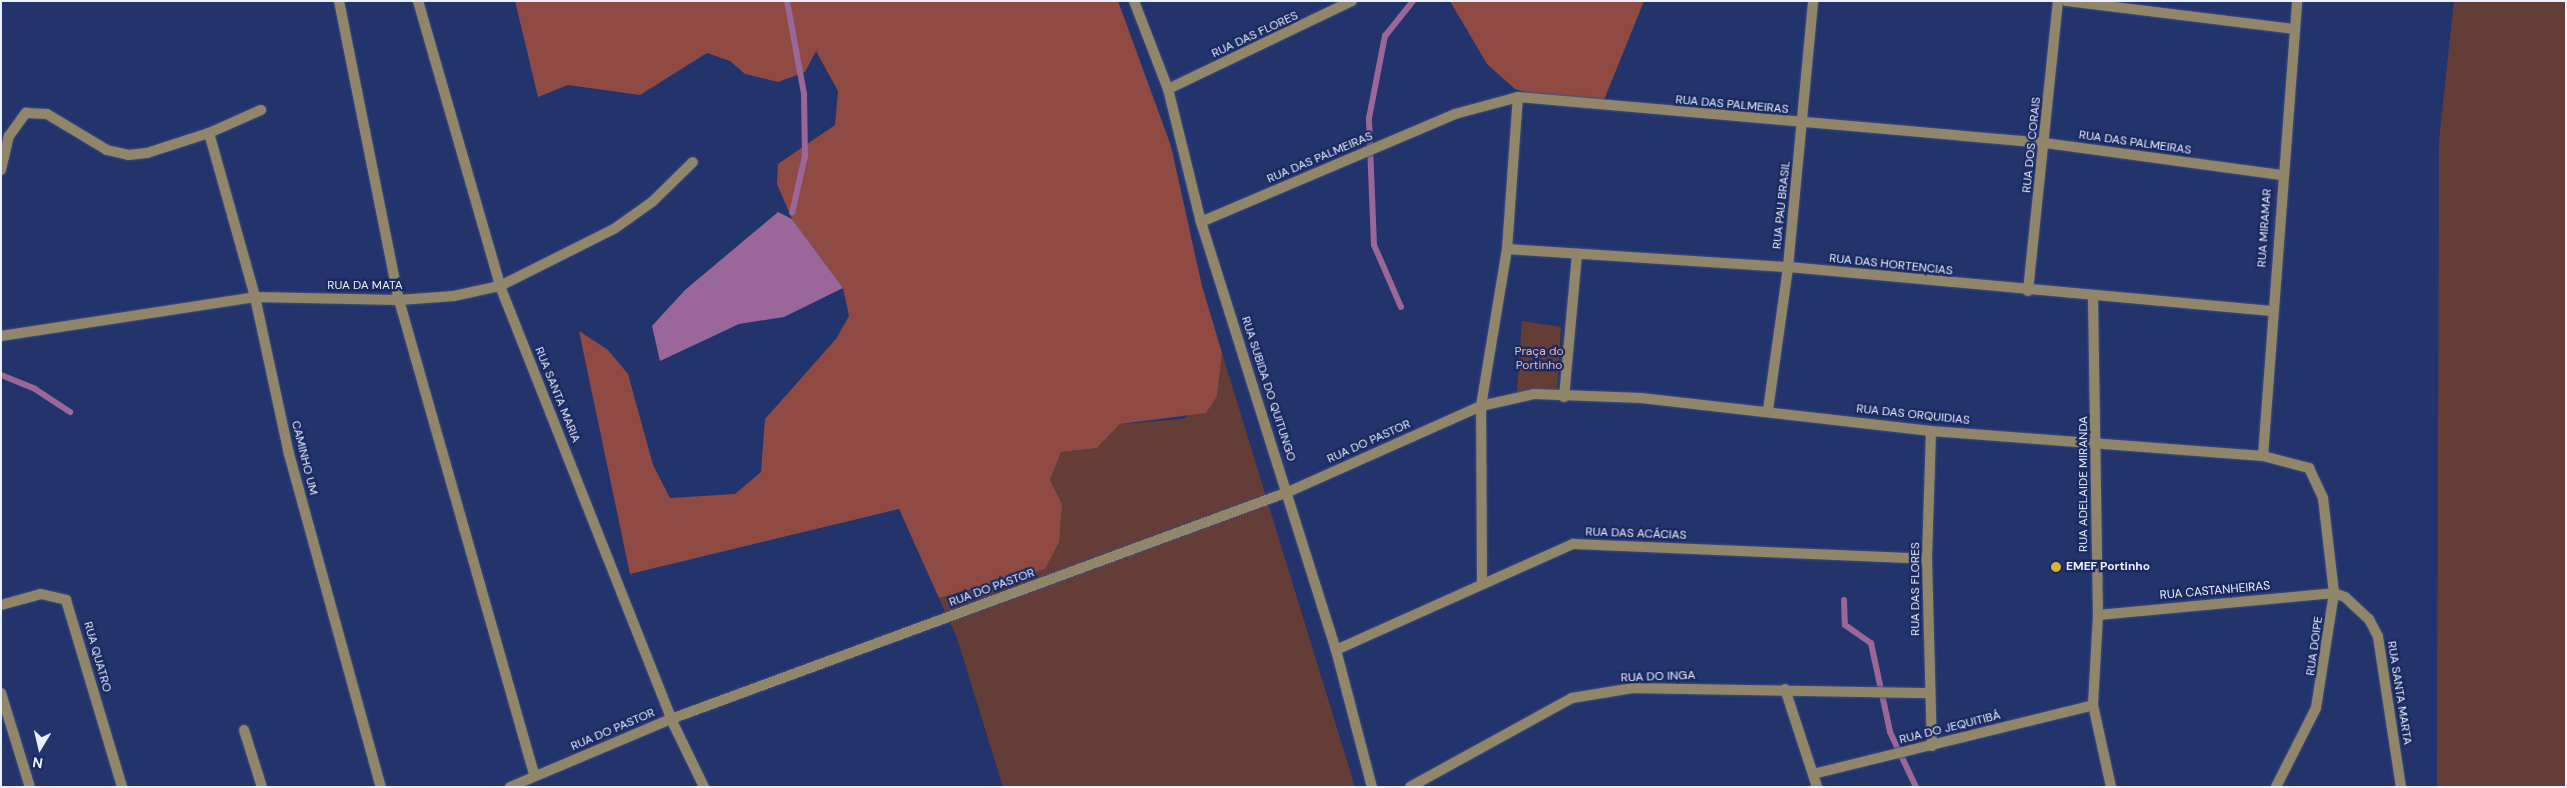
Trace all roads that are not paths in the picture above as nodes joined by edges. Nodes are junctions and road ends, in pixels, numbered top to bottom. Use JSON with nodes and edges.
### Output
{"nodes":[{"id":1,"x":339,"y":1,"type":"edge"},
{"id":2,"x":418,"y":1,"type":"edge"},
{"id":3,"x":1134,"y":1,"type":"edge"},
{"id":4,"x":1352,"y":1,"type":"edge"},
{"id":5,"x":1813,"y":1,"type":"edge"},
{"id":6,"x":2058,"y":1,"type":"edge"},
{"id":7,"x":2066,"y":1,"type":"edge"},
{"id":8,"x":2297,"y":1,"type":"edge"},
{"id":9,"x":2294,"y":29,"type":"junction"},
{"id":10,"x":1168,"y":89,"type":"junction"},
{"id":11,"x":1518,"y":97,"type":"junction"},
{"id":12,"x":261,"y":110,"type":"dead end"},
{"id":13,"x":1804,"y":124,"type":"junction"},
{"id":14,"x":209,"y":133,"type":"junction"},
{"id":15,"x":2046,"y":143,"type":"junction"},
{"id":16,"x":693,"y":162,"type":"dead end"},
{"id":17,"x":1,"y":170,"type":"edge"},
{"id":18,"x":2282,"y":174,"type":"junction"},
{"id":19,"x":1201,"y":222,"type":"junction"},
{"id":20,"x":1507,"y":250,"type":"junction"},
{"id":21,"x":1577,"y":254,"type":"junction"},
{"id":22,"x":1788,"y":267,"type":"junction"},
{"id":23,"x":500,"y":286,"type":"junction"},
{"id":24,"x":2028,"y":291,"type":"junction"},
{"id":25,"x":255,"y":297,"type":"junction"},
{"id":26,"x":2093,"y":298,"type":"junction"},
{"id":27,"x":399,"y":300,"type":"junction"},
{"id":28,"x":2272,"y":311,"type":"junction"},
{"id":29,"x":1,"y":336,"type":"edge"},
{"id":30,"x":1564,"y":397,"type":"junction"},
{"id":31,"x":1481,"y":406,"type":"junction"},
{"id":32,"x":1768,"y":410,"type":"junction"},
{"id":33,"x":1931,"y":431,"type":"junction"},
{"id":34,"x":2097,"y":443,"type":"junction"},
{"id":35,"x":2262,"y":456,"type":"junction"},
{"id":36,"x":1288,"y":492,"type":"junction"},
{"id":37,"x":2323,"y":498,"type":"joint"},
{"id":38,"x":1927,"y":559,"type":"junction"},
{"id":39,"x":1482,"y":582,"type":"junction"},
{"id":40,"x":2334,"y":593,"type":"junction"},
{"id":41,"x":1,"y":605,"type":"edge"},
{"id":42,"x":2098,"y":614,"type":"junction"},
{"id":43,"x":1336,"y":650,"type":"junction"},
{"id":44,"x":1785,"y":689,"type":"junction"},
{"id":45,"x":1,"y":693,"type":"edge"},
{"id":46,"x":1930,"y":693,"type":"junction"},
{"id":47,"x":2093,"y":705,"type":"junction"},
{"id":48,"x":671,"y":719,"type":"junction"},
{"id":49,"x":244,"y":730,"type":"dead end"},
{"id":50,"x":1932,"y":746,"type":"junction"},
{"id":51,"x":1813,"y":774,"type":"junction"},
{"id":52,"x":535,"y":776,"type":"junction"},
{"id":53,"x":30,"y":787,"type":"edge"},
{"id":54,"x":122,"y":787,"type":"edge"},
{"id":55,"x":262,"y":787,"type":"edge"},
{"id":56,"x":381,"y":787,"type":"edge"},
{"id":57,"x":510,"y":787,"type":"edge"},
{"id":58,"x":704,"y":787,"type":"edge"},
{"id":59,"x":1372,"y":787,"type":"edge"},
{"id":60,"x":1410,"y":787,"type":"edge"},
{"id":61,"x":1816,"y":787,"type":"edge"},
{"id":62,"x":2111,"y":787,"type":"edge"},
{"id":63,"x":2276,"y":787,"type":"edge"},
{"id":64,"x":2401,"y":787,"type":"edge"}],
"edges":[{"from":1,"to":27,"type":"street"},
{"from":2,"to":23,"type":"street","name":"RUA SANTA MARIA"},
{"from":3,"to":10,"type":"street","name":"RUA SUBIDA DO QUITUNGO"},
{"from":4,"to":10,"type":"street","name":"RUA DAS FLORES"},
{"from":5,"to":13,"type":"street","name":"RUA PAU BRASIL"},
{"from":6,"to":15,"type":"street","name":"RUA DOS CORAIS"},
{"from":7,"to":9,"type":"street"},
{"from":8,"to":9,"type":"street","name":"RUA MIRAMAR"},
{"from":9,"to":18,"type":"street","name":"RUA MIRAMAR"},
{"from":10,"to":19,"type":"street","name":"RUA SUBIDA DO QUITUNGO"},
{"from":11,"to":13,"type":"street","name":"RUA DAS PALMEIRAS"},
{"from":11,"to":19,"type":"street","name":"RUA DAS PALMEIRAS"},
{"from":11,"to":20,"type":"street"},
{"from":12,"to":14,"type":"street"},
{"from":13,"to":15,"type":"street","name":"RUA DAS PALMEIRAS"},
{"from":13,"to":22,"type":"street","name":"RUA PAU BRASIL"},
{"from":14,"to":17,"type":"street"},
{"from":14,"to":25,"type":"street","name":"CAMINHO UM"},
{"from":15,"to":18,"type":"street","name":"RUA DAS PALMEIRAS"},
{"from":15,"to":24,"type":"street","name":"RUA DOS CORAIS"},
{"from":16,"to":23,"type":"street","name":"RUA DA MATA"},
{"from":18,"to":28,"type":"street","name":"RUA MIRAMAR"},
{"from":19,"to":36,"type":"street","name":"RUA SUBIDA DO QUITUNGO"},
{"from":20,"to":21,"type":"street","name":"RUA DAS HORTENCIAS"},
{"from":20,"to":31,"type":"street"},
{"from":21,"to":22,"type":"street","name":"RUA DAS HORTENCIAS"},
{"from":21,"to":30,"type":"street"},
{"from":22,"to":24,"type":"street","name":"RUA DAS HORTENCIAS"},
{"from":22,"to":32,"type":"street","name":"RUA PAU BRASIL"},
{"from":23,"to":27,"type":"street","name":"RUA DA MATA"},
{"from":23,"to":48,"type":"street","name":"RUA SANTA MARIA"},
{"from":24,"to":26,"type":"street","name":"RUA DAS HORTENCIAS"},
{"from":25,"to":27,"type":"street","name":"RUA DA MATA"},
{"from":25,"to":29,"type":"street","name":"RUA DA MATA"},
{"from":25,"to":56,"type":"street","name":"CAMINHO UM"},
{"from":26,"to":28,"type":"street","name":"RUA DAS HORTENCIAS"},
{"from":26,"to":34,"type":"street","name":"RUA ADELAIDE MIRANDA"},
{"from":27,"to":52,"type":"street"},
{"from":28,"to":35,"type":"street","name":"RUA MIRAMAR"},
{"from":30,"to":31,"type":"street","name":"RUA DAS ORQUIDIAS"},
{"from":30,"to":32,"type":"street","name":"RUA DAS ORQUIDIAS"},
{"from":31,"to":36,"type":"street","name":"RUA DO PASTOR"},
{"from":31,"to":39,"type":"street"},
{"from":32,"to":33,"type":"street","name":"RUA DAS ORQUIDIAS"},
{"from":33,"to":34,"type":"street","name":"RUA DAS ORQUIDIAS"},
{"from":33,"to":38,"type":"street","name":"RUA DAS FLORES"},
{"from":34,"to":35,"type":"street","name":"RUA DAS ORQUIDIAS"},
{"from":34,"to":42,"type":"street","name":"RUA ADELAIDE MIRANDA"},
{"from":35,"to":37,"type":"street","name":"RUA DAS ORQUIDIAS"},
{"from":36,"to":43,"type":"street","name":"RUA SUBIDA DO QUITUNGO"},
{"from":36,"to":48,"type":"street","name":"RUA DO PASTOR"},
{"from":37,"to":40,"type":"street","name":"RUA DOIPE"},
{"from":38,"to":39,"type":"street","name":"RUA DAS ACÁCIAS"},
{"from":38,"to":46,"type":"street","name":"RUA DAS FLORES"},
{"from":39,"to":43,"type":"street","name":"RUA DAS ACÁCIAS"},
{"from":40,"to":42,"type":"street","name":"RUA CASTANHEIRAS"},
{"from":40,"to":63,"type":"street","name":"RUA DOIPE"},
{"from":40,"to":64,"type":"street","name":"RUA SANTA MARTA"},
{"from":41,"to":54,"type":"street","name":"RUA QUATRO"},
{"from":42,"to":47,"type":"street","name":"RUA ADELAIDE MIRANDA"},
{"from":43,"to":59,"type":"street","name":"RUA SUBIDA DO QUITUNGO"},
{"from":44,"to":46,"type":"street","name":"RUA DO INGA"},
{"from":44,"to":51,"type":"street"},
{"from":44,"to":60,"type":"street","name":"RUA DO INGA"},
{"from":45,"to":53,"type":"street"},
{"from":46,"to":50,"type":"street","name":"RUA DAS FLORES"},
{"from":47,"to":50,"type":"street","name":"RUA DO JEQUITIBÁ"},
{"from":47,"to":62,"type":"street","name":"RUA ADELAIDE MIRANDA"},
{"from":48,"to":52,"type":"street","name":"RUA DO PASTOR"},
{"from":48,"to":58,"type":"street","name":"RUA SANTA MARIA"},
{"from":49,"to":55,"type":"street"},
{"from":50,"to":51,"type":"street","name":"RUA DO JEQUITIBÁ"},
{"from":51,"to":61,"type":"street"},
{"from":52,"to":57,"type":"street","name":"RUA DO PASTOR"}]}
